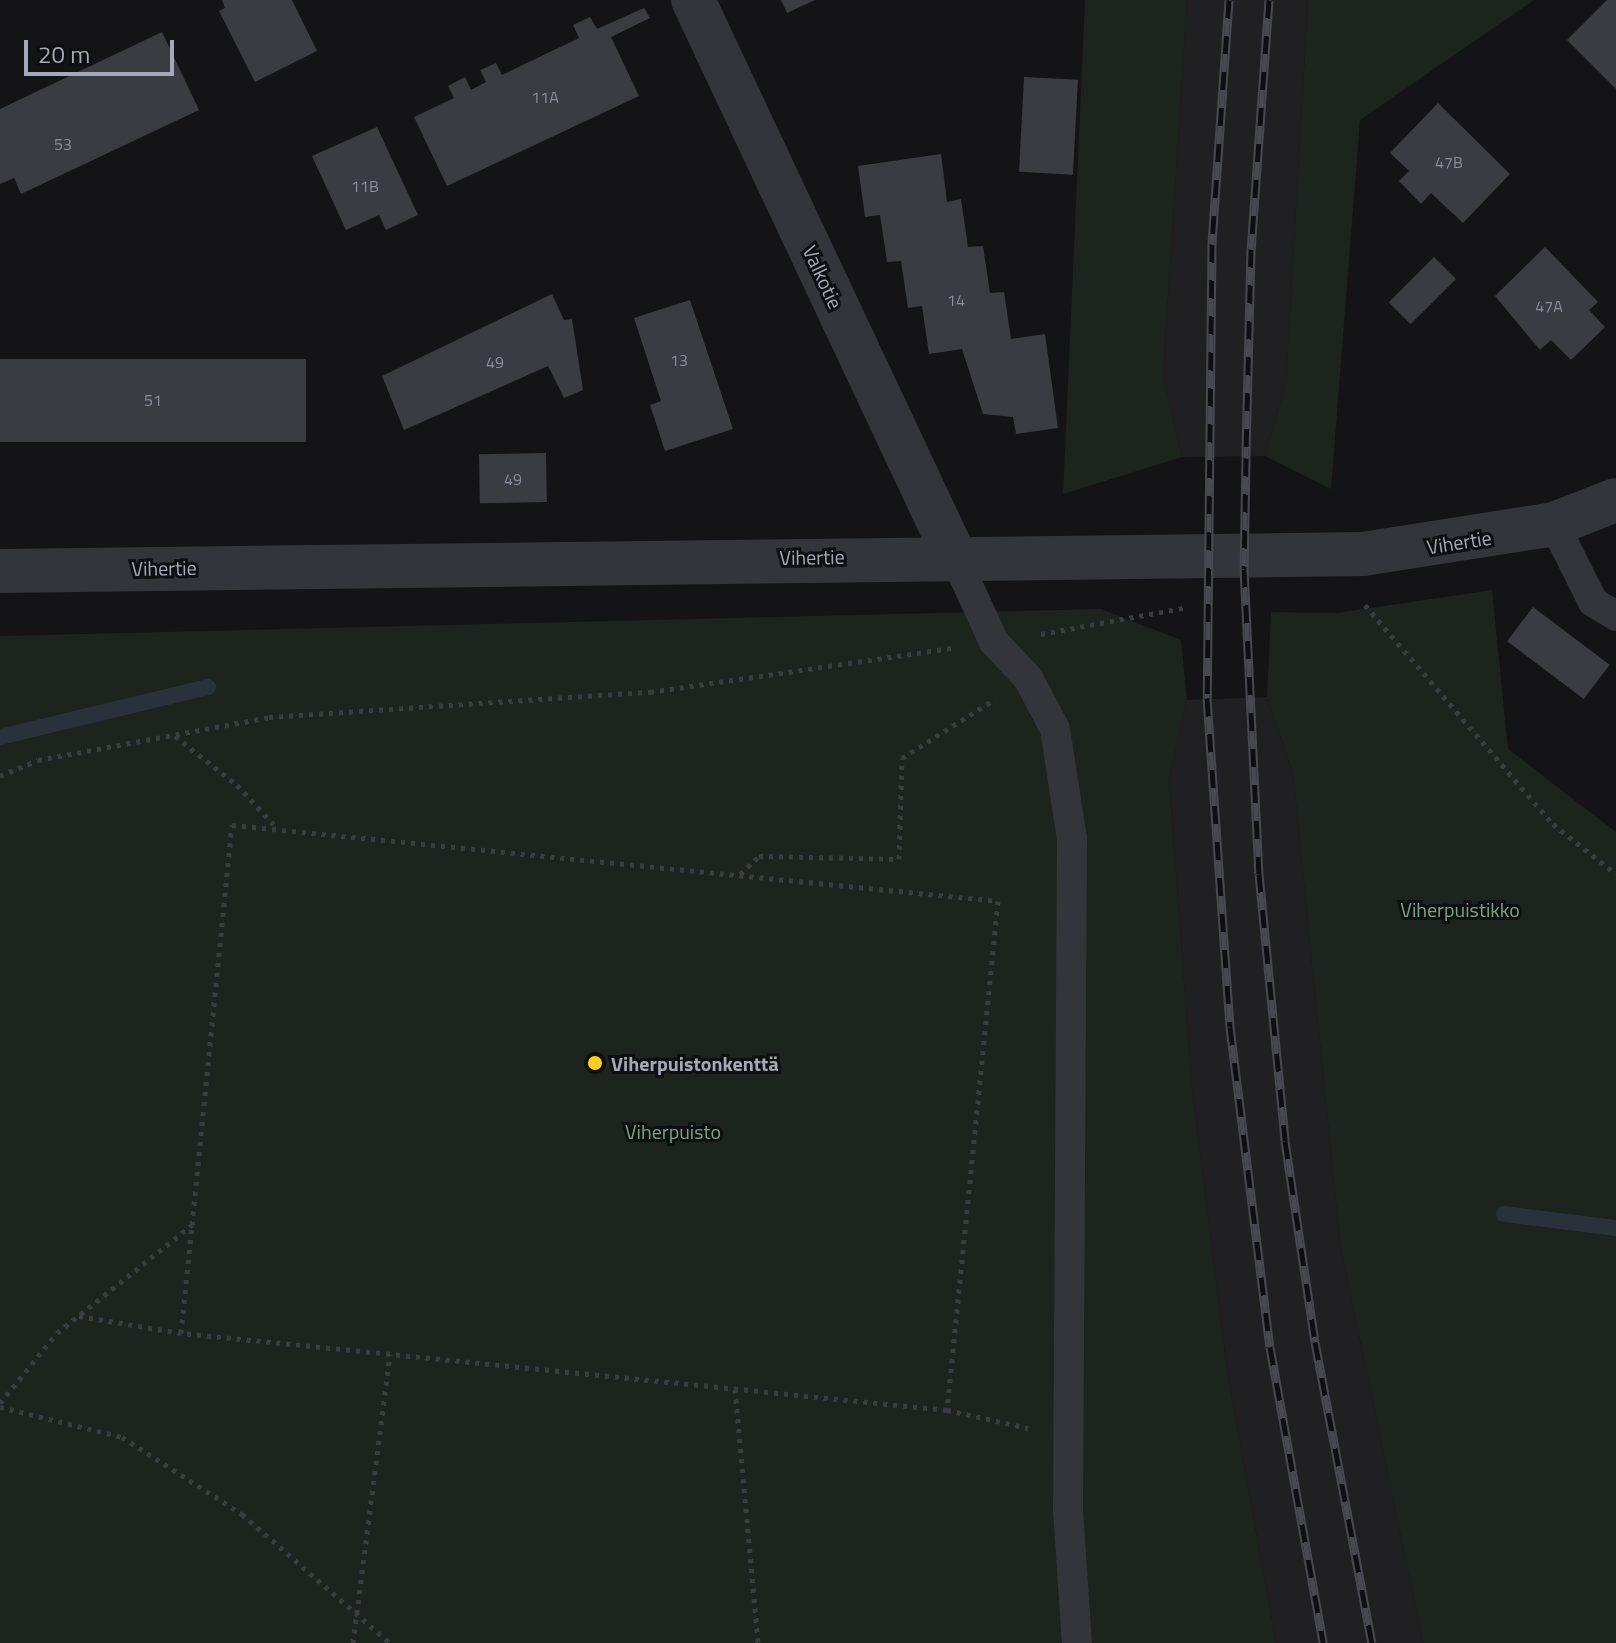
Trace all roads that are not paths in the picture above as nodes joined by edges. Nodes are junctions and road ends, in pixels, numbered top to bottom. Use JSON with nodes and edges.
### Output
{"nodes":[{"id":1,"x":693,"y":0,"type":"edge"},
{"id":2,"x":1616,"y":500,"type":"edge"},
{"id":3,"x":1554,"y":524,"type":"junction"},
{"id":4,"x":954,"y":555,"type":"junction"},
{"id":5,"x":0,"y":571,"type":"edge"},
{"id":6,"x":1616,"y":616,"type":"edge"},
{"id":7,"x":1077,"y":1643,"type":"edge"}],
"edges":[{"from":1,"to":4,"type":"street","name":"Valkotie"},
{"from":2,"to":3,"type":"street","name":"Vihertie"},
{"from":3,"to":4,"type":"street","name":"Vihertie"},
{"from":3,"to":6,"type":"lane"},
{"from":4,"to":5,"type":"street","name":"Vihertie"},
{"from":4,"to":7,"type":"lane"}]}
